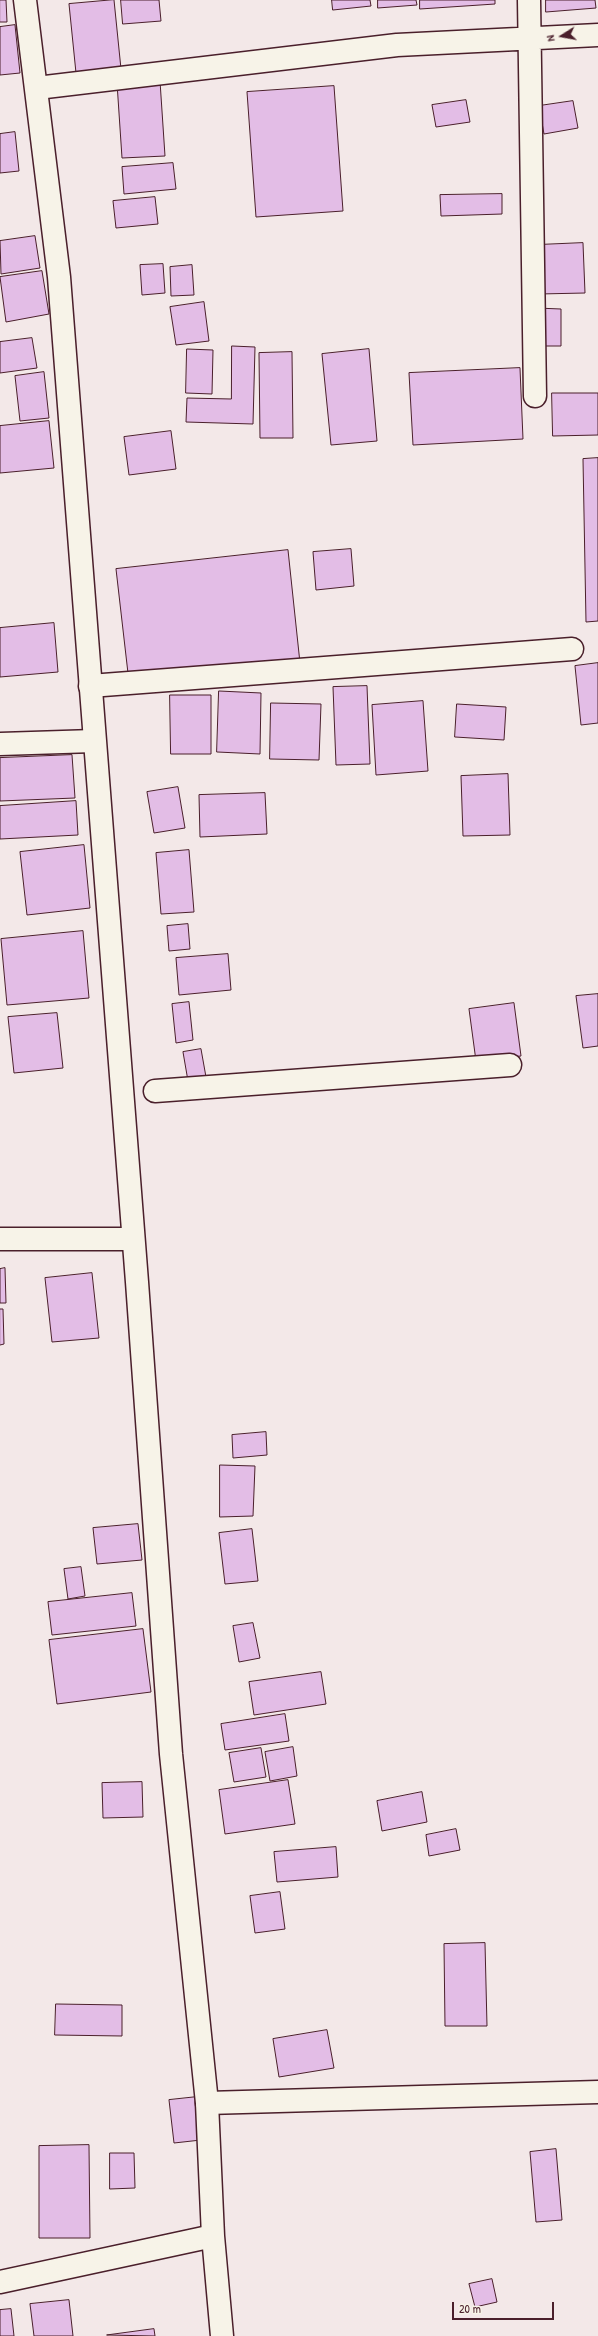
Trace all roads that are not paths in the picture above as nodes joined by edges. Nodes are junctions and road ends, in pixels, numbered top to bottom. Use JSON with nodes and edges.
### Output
{"nodes":[{"id":1,"x":25,"y":0,"type":"edge"},
{"id":2,"x":529,"y":0,"type":"edge"},
{"id":3,"x":598,"y":35,"type":"edge"},
{"id":4,"x":529,"y":39,"type":"junction"},
{"id":5,"x":37,"y":88,"type":"junction"},
{"id":6,"x":534,"y":396,"type":"dead end"},
{"id":7,"x":572,"y":649,"type":"dead end"},
{"id":8,"x":90,"y":686,"type":"junction"},
{"id":9,"x":94,"y":741,"type":"junction"},
{"id":10,"x":0,"y":744,"type":"edge"},
{"id":11,"x":510,"y":1066,"type":"dead end"},
{"id":12,"x":154,"y":1091,"type":"dead end"},
{"id":13,"x":0,"y":1239,"type":"edge"},
{"id":14,"x":133,"y":1239,"type":"junction"},
{"id":15,"x":598,"y":2092,"type":"edge"},
{"id":16,"x":207,"y":2103,"type":"junction"},
{"id":17,"x":213,"y":2236,"type":"junction"},
{"id":18,"x":0,"y":2282,"type":"edge"},
{"id":19,"x":222,"y":2336,"type":"edge"}],
"edges":[{"from":1,"to":5,"type":"street"},
{"from":2,"to":4,"type":"street"},
{"from":3,"to":4,"type":"street"},
{"from":4,"to":5,"type":"street"},
{"from":4,"to":6,"type":"street"},
{"from":5,"to":8,"type":"street"},
{"from":7,"to":8,"type":"street"},
{"from":8,"to":9,"type":"street"},
{"from":9,"to":10,"type":"street"},
{"from":9,"to":14,"type":"street"},
{"from":11,"to":12,"type":"street"},
{"from":13,"to":14,"type":"street"},
{"from":14,"to":16,"type":"street"},
{"from":15,"to":16,"type":"street"},
{"from":16,"to":17,"type":"street"},
{"from":17,"to":18,"type":"street"},
{"from":17,"to":19,"type":"street"}]}
